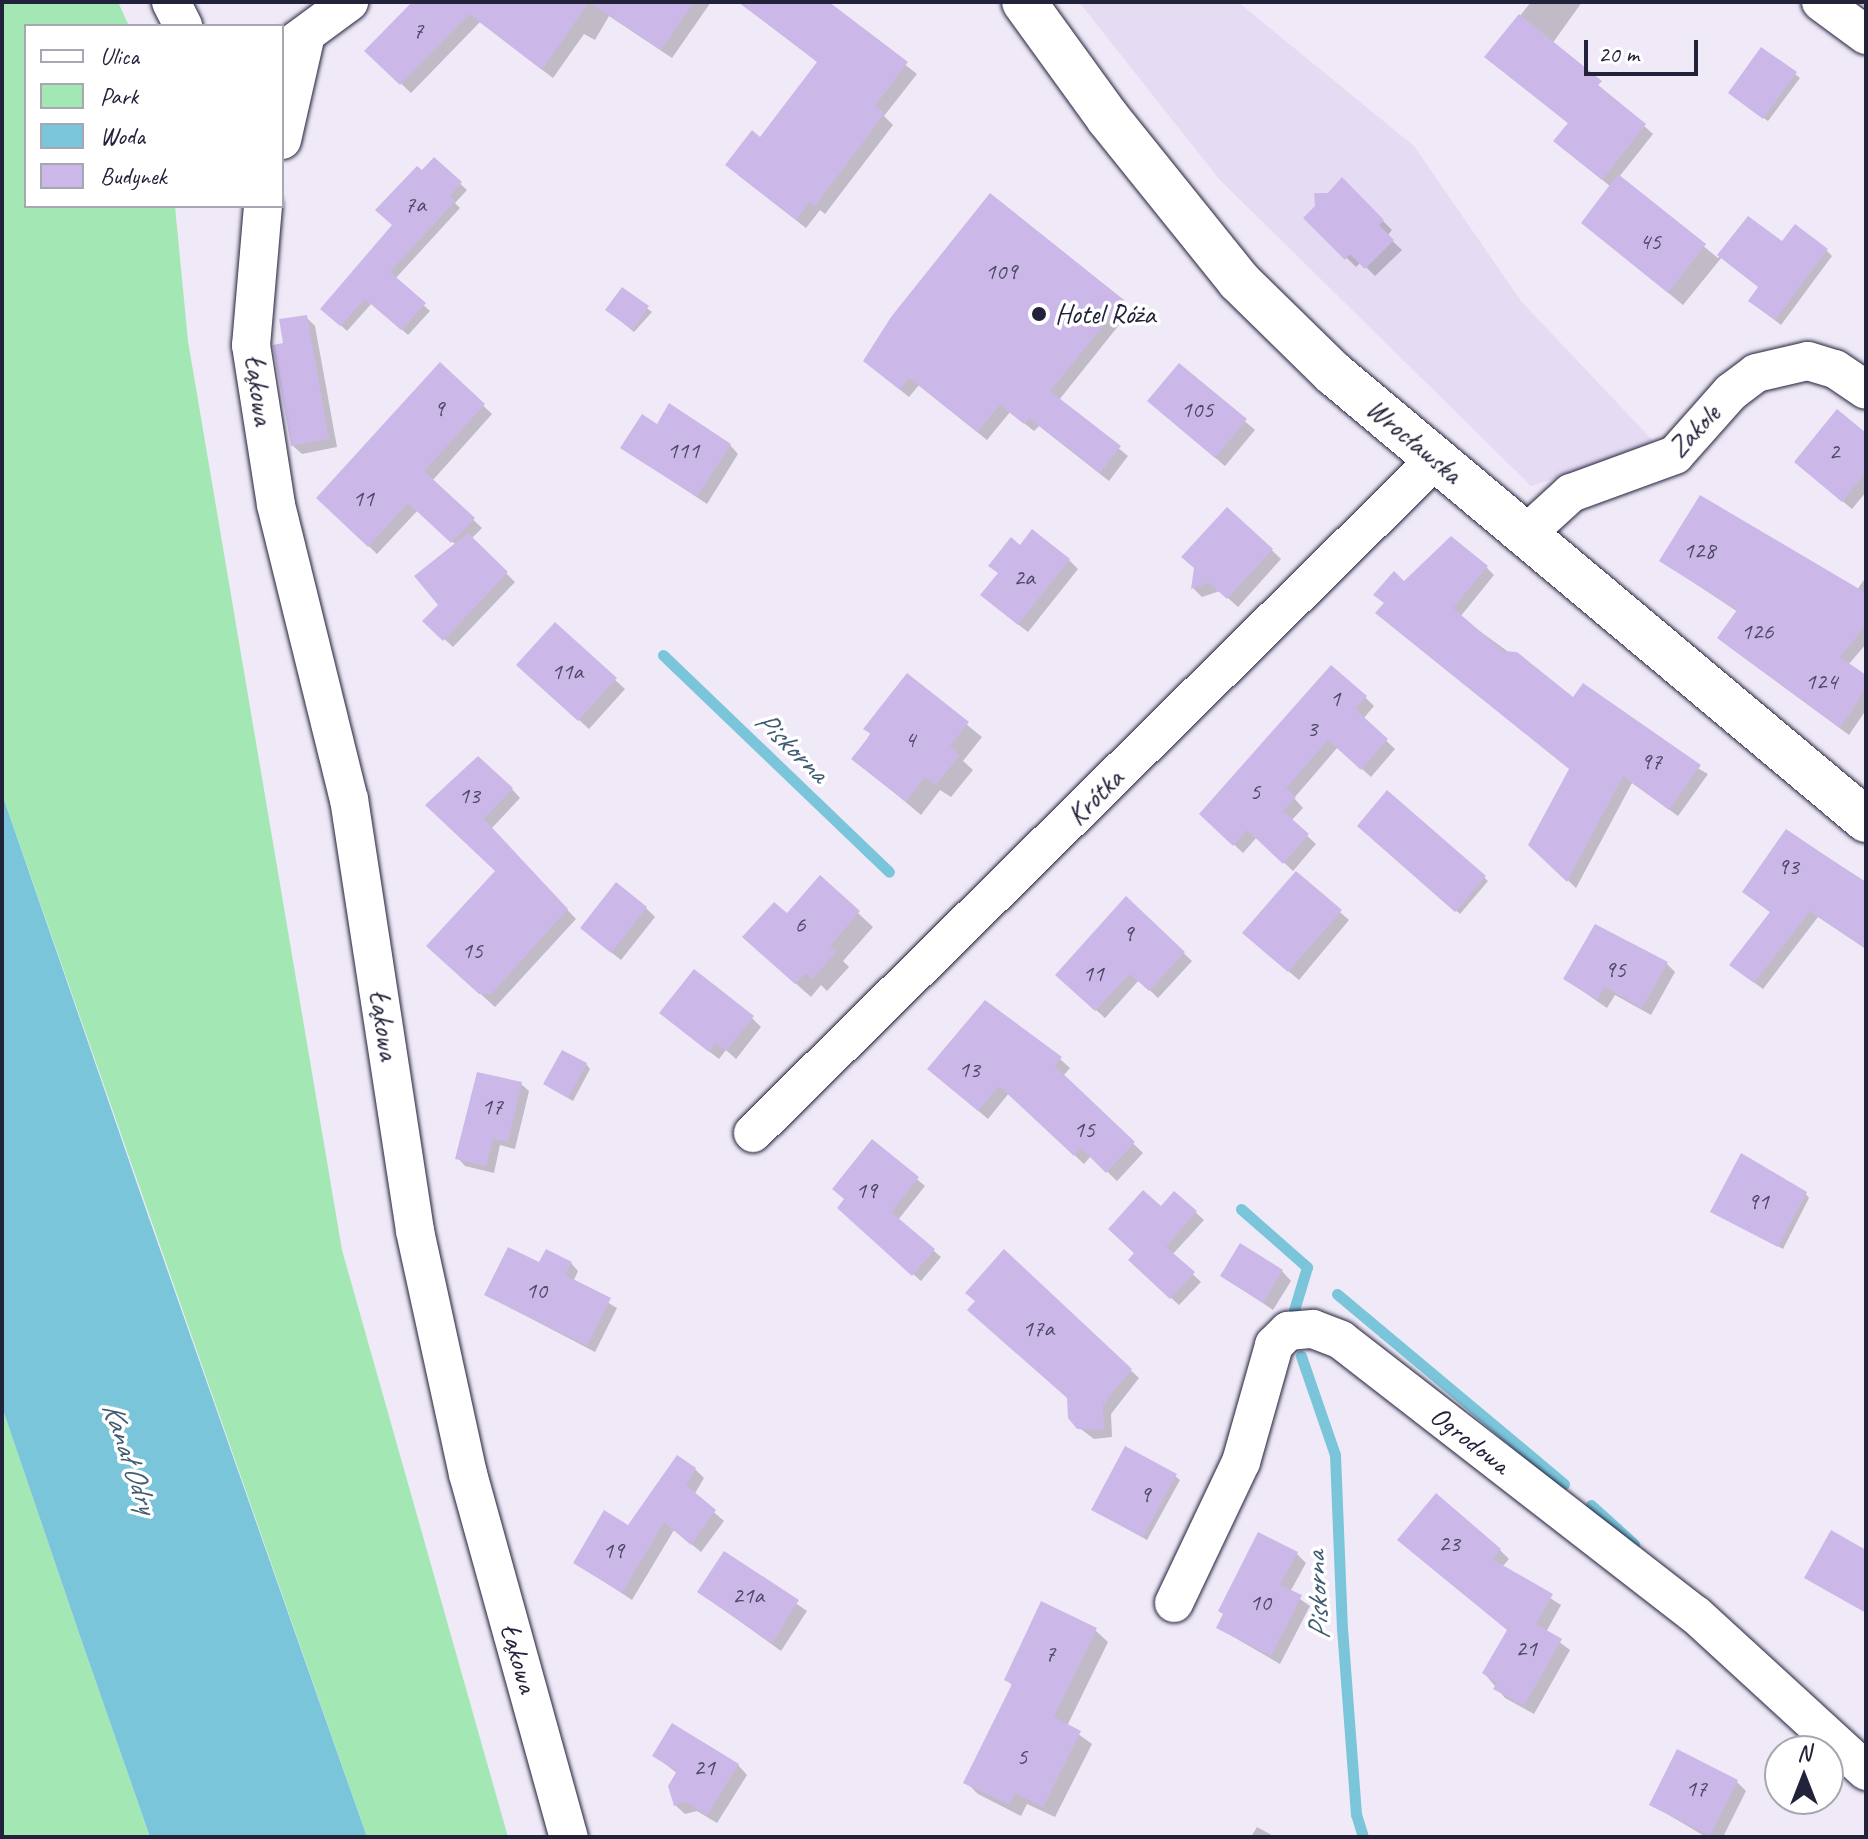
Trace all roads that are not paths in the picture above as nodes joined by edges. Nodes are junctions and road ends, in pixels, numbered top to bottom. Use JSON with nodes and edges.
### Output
{"nodes":[{"id":1,"x":171,"y":2,"type":"edge"},
{"id":2,"x":349,"y":2,"type":"edge"},
{"id":3,"x":1024,"y":2,"type":"edge"},
{"id":4,"x":1821,"y":2,"type":"edge"},
{"id":5,"x":182,"y":24,"type":"edge"},
{"id":6,"x":1866,"y":35,"type":"edge"},
{"id":7,"x":294,"y":45,"type":"edge"},
{"id":8,"x":284,"y":124,"type":"edge"},
{"id":9,"x":265,"y":208,"type":"edge"},
{"id":10,"x":1866,"y":390,"type":"edge"},
{"id":11,"x":1436,"y":459,"type":"junction"},
{"id":12,"x":1524,"y":536,"type":"junction"},
{"id":13,"x":1866,"y":820,"type":"edge"},
{"id":14,"x":753,"y":1133,"type":"dead end"},
{"id":15,"x":1174,"y":1603,"type":"dead end"},
{"id":16,"x":1866,"y":1771,"type":"edge"},
{"id":17,"x":569,"y":1837,"type":"edge"}],
"edges":[{"from":1,"to":5,"type":"street"},
{"from":2,"to":7,"type":"street"},
{"from":3,"to":11,"type":"main road","name":"Wrocławska"},
{"from":4,"to":6,"type":"street"},
{"from":7,"to":8,"type":"street"},
{"from":9,"to":17,"type":"street","name":"Łąkowa"},
{"from":10,"to":12,"type":"street","name":"Zakole"},
{"from":11,"to":12,"type":"main road","name":"Wrocławska"},
{"from":11,"to":14,"type":"street","name":"Krótka"},
{"from":12,"to":13,"type":"main road","name":"Wrocławska"},
{"from":15,"to":16,"type":"street","name":"Ogrodowa"}]}
